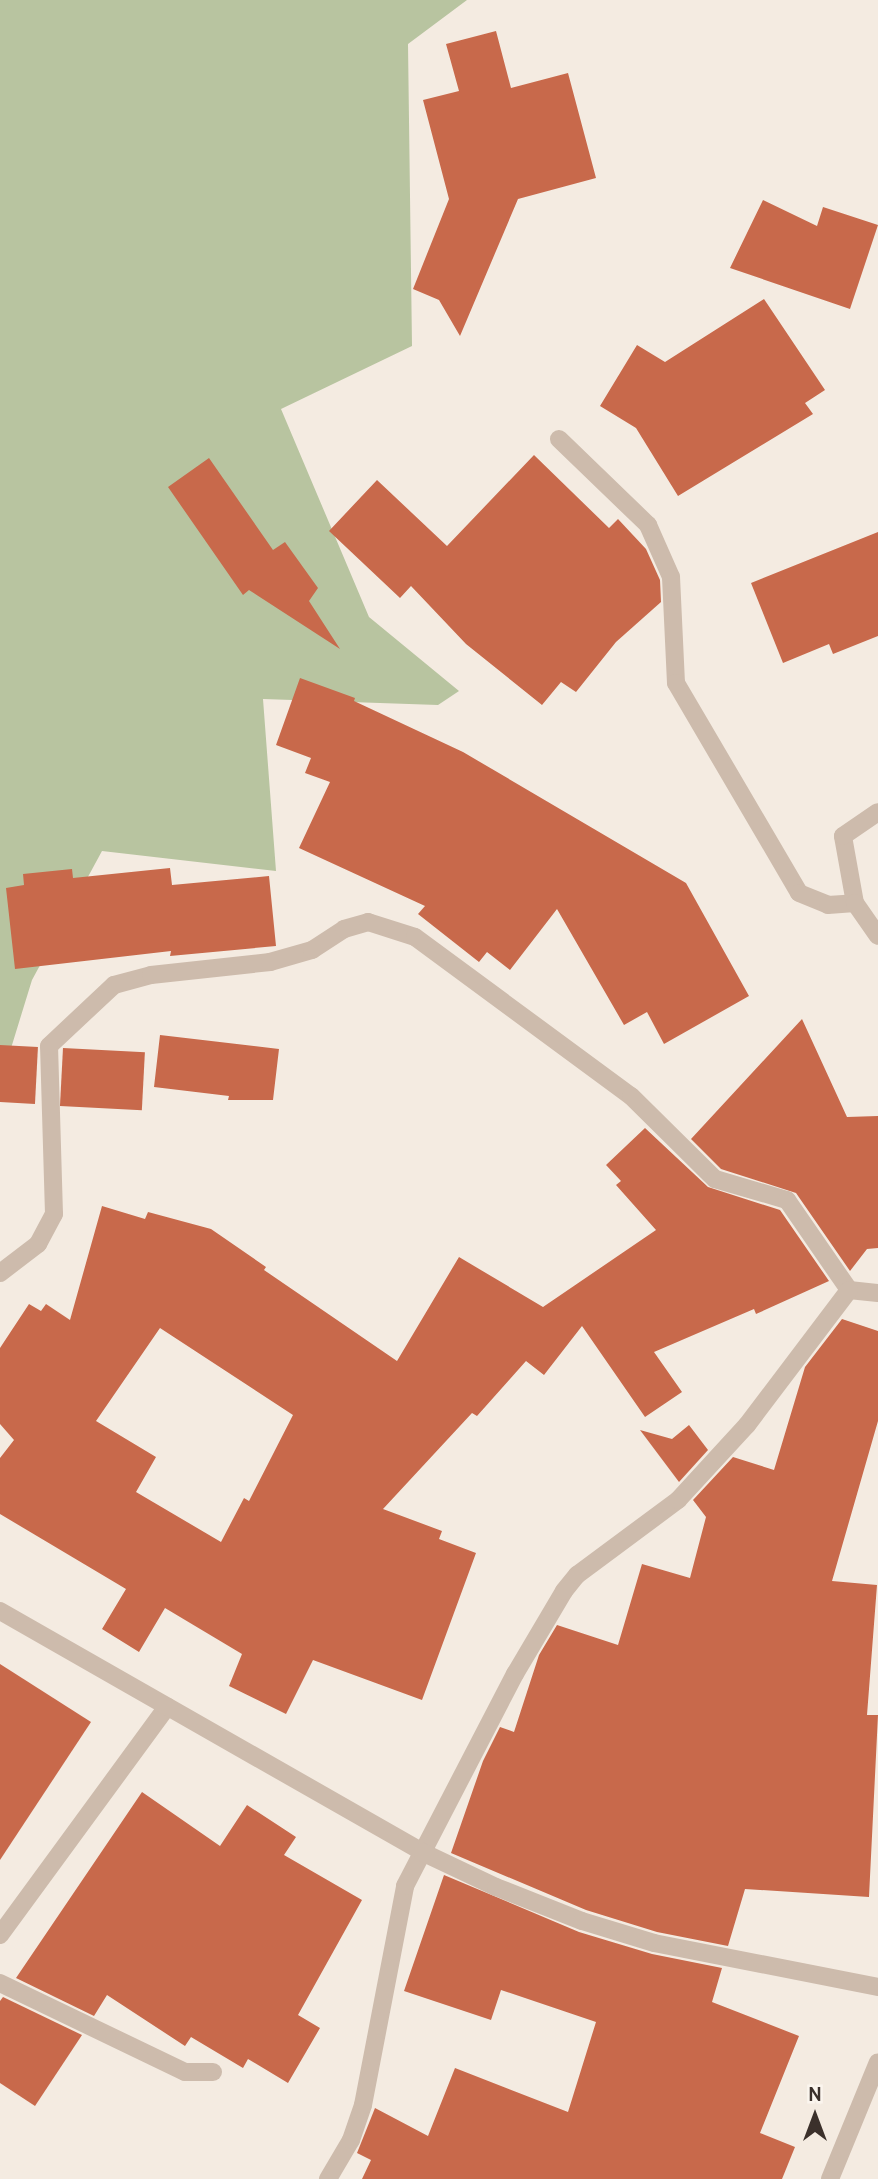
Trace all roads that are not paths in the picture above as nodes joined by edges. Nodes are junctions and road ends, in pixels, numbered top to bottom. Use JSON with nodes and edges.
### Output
{"nodes":[{"id":1,"x":559,"y":439,"type":"dead end"},
{"id":2,"x":878,"y":812,"type":"edge"},
{"id":3,"x":855,"y":903,"type":"junction"},
{"id":4,"x":878,"y":936,"type":"edge"},
{"id":5,"x":0,"y":1273,"type":"edge"},
{"id":6,"x":849,"y":1290,"type":"junction"},
{"id":7,"x":878,"y":1293,"type":"edge"},
{"id":8,"x":0,"y":1611,"type":"edge"},
{"id":9,"x":167,"y":1707,"type":"junction"},
{"id":10,"x":422,"y":1852,"type":"junction"},
{"id":11,"x":0,"y":1936,"type":"edge"},
{"id":12,"x":0,"y":1983,"type":"edge"},
{"id":13,"x":878,"y":1987,"type":"edge"},
{"id":14,"x":878,"y":2062,"type":"edge"},
{"id":15,"x":213,"y":2072,"type":"dead end"},
{"id":16,"x":328,"y":2179,"type":"edge"},
{"id":17,"x":830,"y":2179,"type":"edge"}],
"edges":[{"from":1,"to":3,"type":"street"},
{"from":2,"to":3,"type":"street"},
{"from":3,"to":4,"type":"street"},
{"from":5,"to":6,"type":"street"},
{"from":6,"to":7,"type":"street"},
{"from":6,"to":10,"type":"street"},
{"from":8,"to":9,"type":"street"},
{"from":9,"to":10,"type":"street"},
{"from":9,"to":11,"type":"street"},
{"from":10,"to":13,"type":"street"},
{"from":10,"to":16,"type":"street"},
{"from":12,"to":15,"type":"street"},
{"from":14,"to":17,"type":"street"}]}
